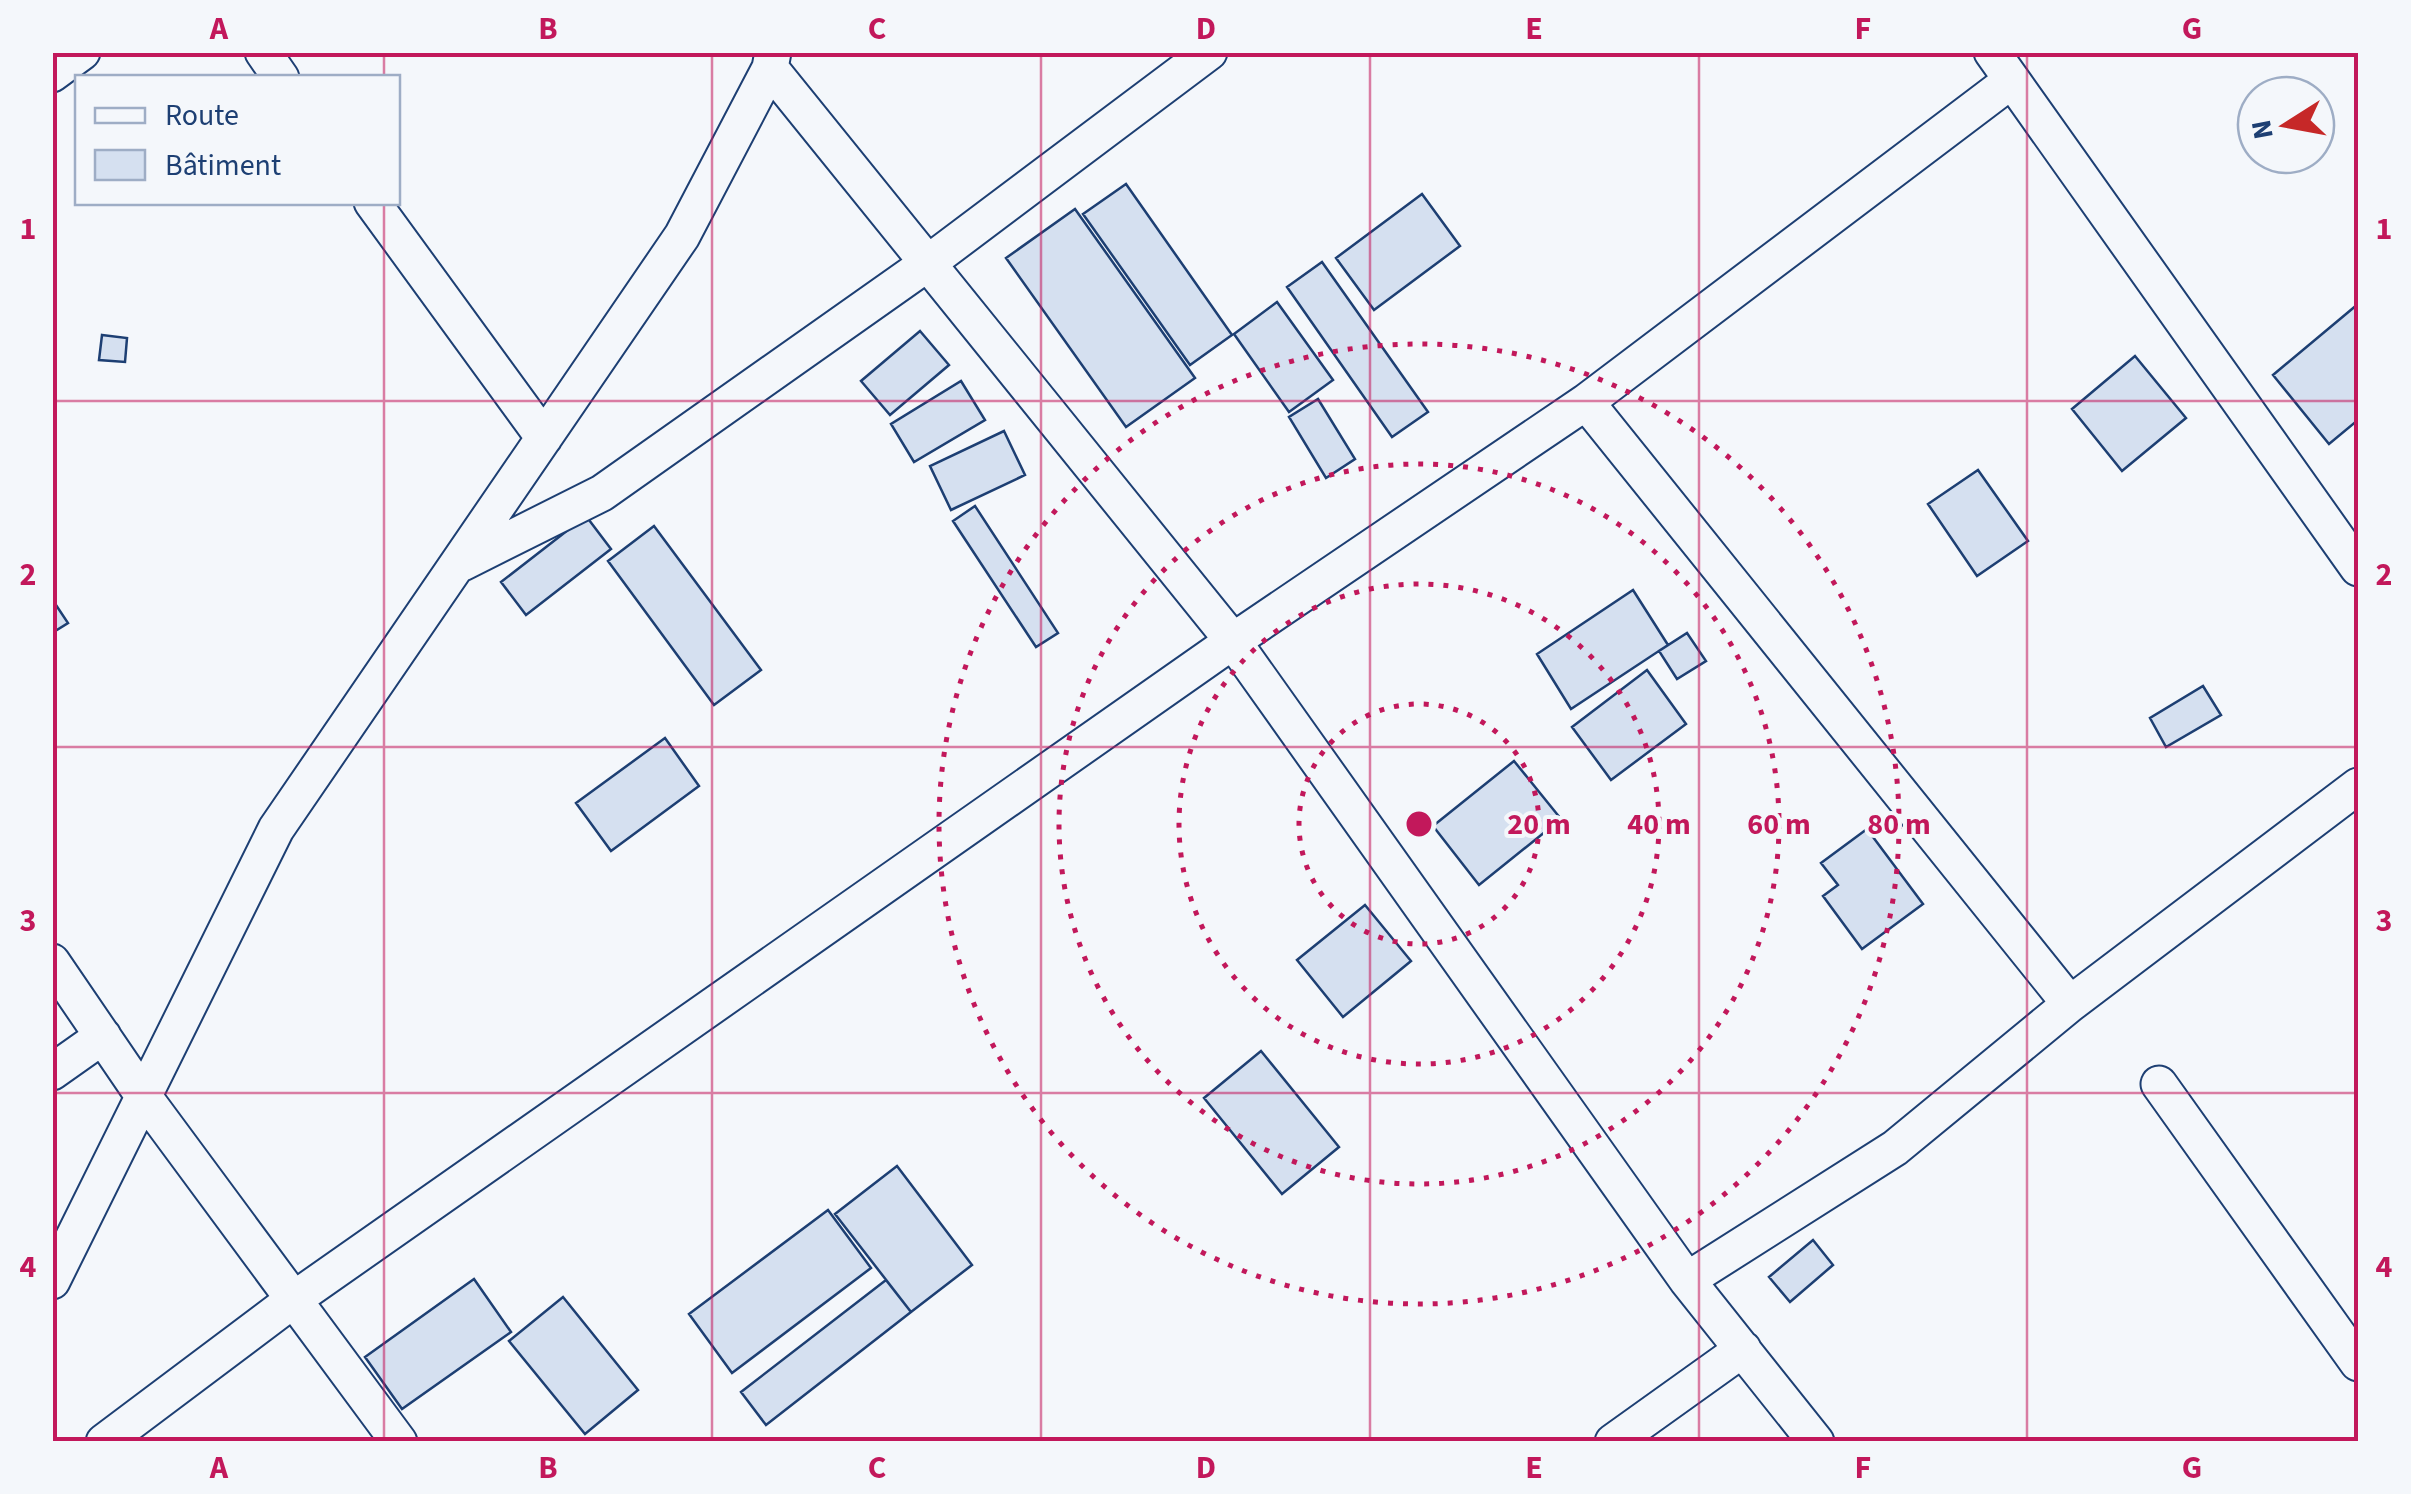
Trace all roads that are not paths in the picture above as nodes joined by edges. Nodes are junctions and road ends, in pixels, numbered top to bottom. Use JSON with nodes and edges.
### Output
{"nodes":[{"id":1,"x":82,"y":52,"type":"edge"},
{"id":2,"x":263,"y":52,"type":"edge"},
{"id":3,"x":1209,"y":52,"type":"edge"},
{"id":4,"x":772,"y":60,"type":"edge"},
{"id":5,"x":2002,"y":66,"type":"edge"},
{"id":6,"x":52,"y":74,"type":"edge"},
{"id":7,"x":280,"y":75,"type":"edge"},
{"id":8,"x":374,"y":205,"type":"edge"},
{"id":9,"x":928,"y":263,"type":"junction"},
{"id":10,"x":1586,"y":402,"type":"junction"},
{"id":11,"x":544,"y":438,"type":"junction"},
{"id":12,"x":456,"y":566,"type":"junction"},
{"id":13,"x":2358,"y":568,"type":"edge"},
{"id":14,"x":1233,"y":641,"type":"junction"},
{"id":15,"x":2358,"y":786,"type":"edge"},
{"id":16,"x":52,"y":962,"type":"edge"},
{"id":17,"x":2070,"y":1004,"type":"junction"},
{"id":18,"x":103,"y":1036,"type":"junction"},
{"id":19,"x":52,"y":1072,"type":"edge"},
{"id":20,"x":2159,"y":1084,"type":"dead end"},
{"id":21,"x":144,"y":1098,"type":"junction"},
{"id":22,"x":1687,"y":1280,"type":"junction"},
{"id":23,"x":52,"y":1281,"type":"edge"},
{"id":24,"x":293,"y":1300,"type":"junction"},
{"id":25,"x":1743,"y":1349,"type":"junction"},
{"id":26,"x":2358,"y":1363,"type":"edge"},
{"id":27,"x":104,"y":1442,"type":"edge"},
{"id":28,"x":400,"y":1442,"type":"edge"},
{"id":29,"x":1613,"y":1442,"type":"edge"},
{"id":30,"x":1816,"y":1442,"type":"edge"}],
"edges":[{"from":1,"to":6,"type":"street"},
{"from":2,"to":7,"type":"street"},
{"from":3,"to":9,"type":"street"},
{"from":4,"to":9,"type":"street"},
{"from":4,"to":11,"type":"street"},
{"from":5,"to":10,"type":"street"},
{"from":5,"to":13,"type":"street"},
{"from":8,"to":11,"type":"street"},
{"from":9,"to":12,"type":"street"},
{"from":9,"to":14,"type":"street"},
{"from":10,"to":14,"type":"street"},
{"from":10,"to":17,"type":"street"},
{"from":11,"to":12,"type":"street"},
{"from":12,"to":21,"type":"street"},
{"from":14,"to":22,"type":"street"},
{"from":14,"to":24,"type":"street"},
{"from":15,"to":17,"type":"street"},
{"from":16,"to":18,"type":"street"},
{"from":17,"to":22,"type":"street"},
{"from":18,"to":19,"type":"street"},
{"from":18,"to":21,"type":"street"},
{"from":20,"to":26,"type":"street"},
{"from":21,"to":23,"type":"street"},
{"from":21,"to":24,"type":"street"},
{"from":22,"to":25,"type":"street"},
{"from":24,"to":27,"type":"street"},
{"from":24,"to":28,"type":"street"},
{"from":25,"to":29,"type":"street"},
{"from":25,"to":30,"type":"street"}]}
